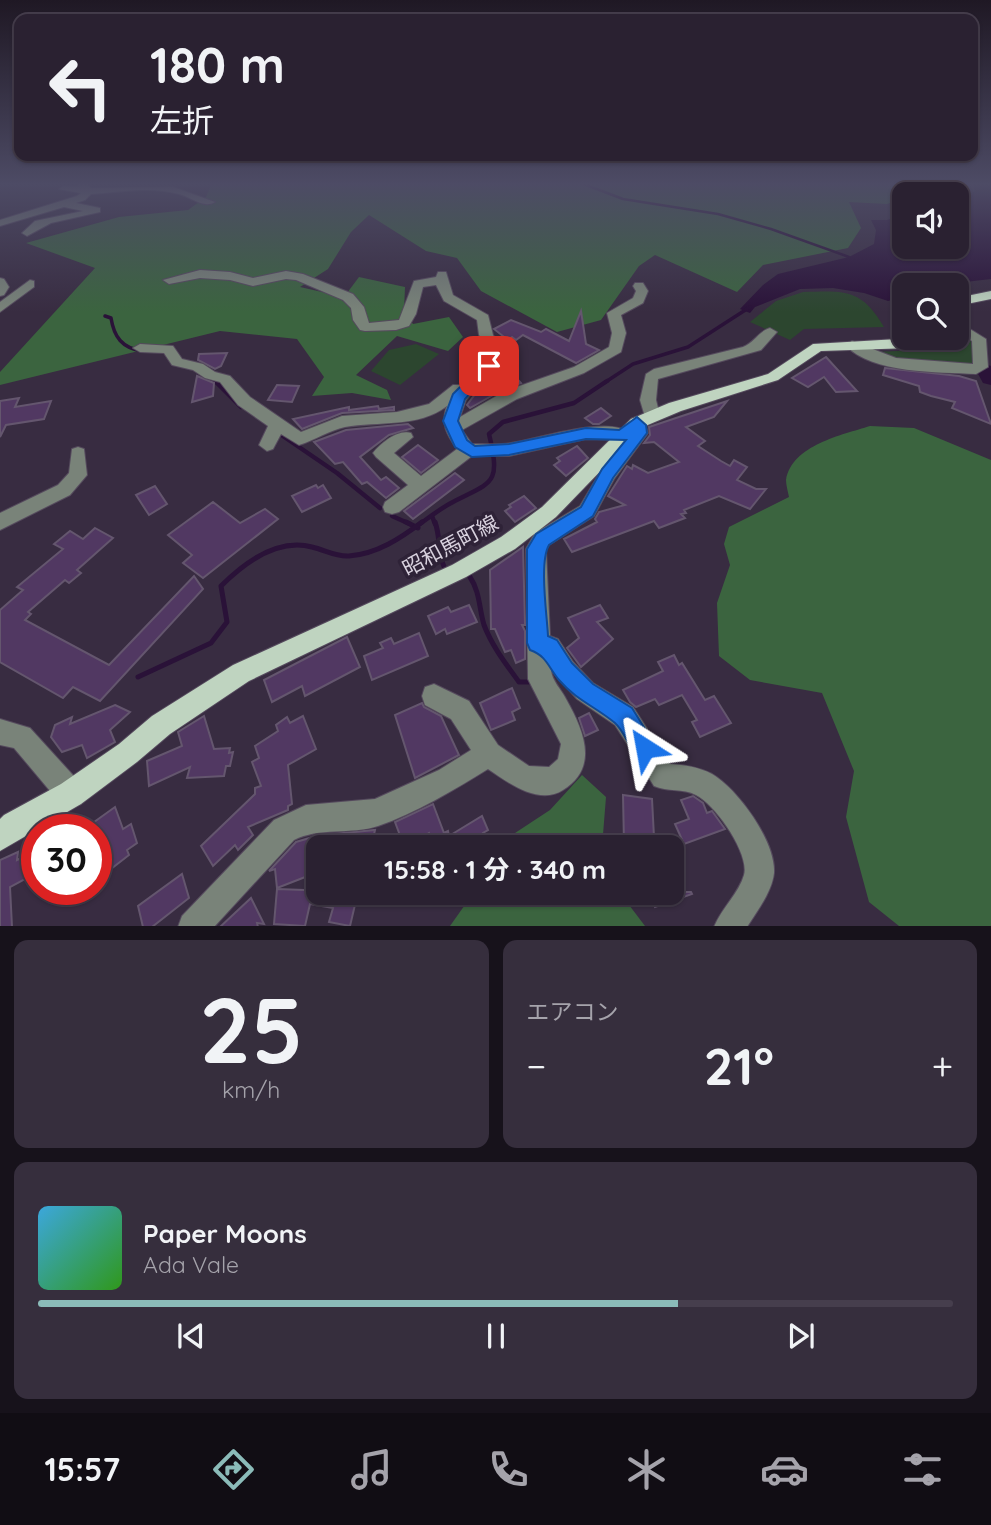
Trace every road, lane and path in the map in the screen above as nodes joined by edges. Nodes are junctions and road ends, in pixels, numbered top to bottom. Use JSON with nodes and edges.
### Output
{"nodes":[{"id":1,"x":35,"y":226,"type":"edge"},
{"id":2,"x":27,"y":233,"type":"dead end"},
{"id":3,"x":169,"y":280,"type":"dead end"},
{"id":4,"x":0,"y":282,"type":"edge"},
{"id":5,"x":30,"y":284,"type":"dead end"},
{"id":6,"x":639,"y":286,"type":"dead end"},
{"id":7,"x":0,"y":292,"type":"edge"},
{"id":8,"x":991,"y":295,"type":"edge"},
{"id":9,"x":969,"y":300,"type":"edge"},
{"id":10,"x":0,"y":309,"type":"edge"},
{"id":11,"x":969,"y":319,"type":"edge"},
{"id":12,"x":771,"y":332,"type":"dead end"},
{"id":13,"x":969,"y":333,"type":"edge"},
{"id":14,"x":979,"y":339,"type":"junction"},
{"id":15,"x":892,"y":344,"type":"edge"},
{"id":16,"x":852,"y":345,"type":"junction"},
{"id":17,"x":140,"y":348,"type":"dead end"},
{"id":18,"x":987,"y":368,"type":"edge"},
{"id":19,"x":473,"y":380,"type":"junction"},
{"id":20,"x":637,"y":425,"type":"junction"},
{"id":21,"x":453,"y":428,"type":"junction"},
{"id":22,"x":405,"y":437,"type":"dead end"},
{"id":23,"x":484,"y":450,"type":"junction"},
{"id":24,"x":78,"y":453,"type":"dead end"},
{"id":25,"x":421,"y":486,"type":"junction"},
{"id":26,"x":392,"y":507,"type":"dead end"},
{"id":27,"x":0,"y":522,"type":"edge"},
{"id":28,"x":538,"y":643,"type":"junction"},
{"id":29,"x":434,"y":696,"type":"dead end"},
{"id":30,"x":0,"y":732,"type":"edge"},
{"id":31,"x":489,"y":754,"type":"junction"},
{"id":32,"x":71,"y":794,"type":"junction"},
{"id":33,"x":0,"y":837,"type":"edge"},
{"id":34,"x":193,"y":926,"type":"edge"},
{"id":35,"x":729,"y":926,"type":"edge"}],
"edges":[{"from":1,"to":2,"type":"street"},
{"from":3,"to":19,"type":"street"},
{"from":4,"to":7,"type":"street"},
{"from":5,"to":10,"type":"street"},
{"from":6,"to":21,"type":"street"},
{"from":8,"to":9,"type":"main road"},
{"from":11,"to":14,"type":"street"},
{"from":12,"to":20,"type":"street"},
{"from":13,"to":14,"type":"street"},
{"from":14,"to":18,"type":"street"},
{"from":15,"to":16,"type":"main road","name":"昭和馬町線"},
{"from":16,"to":18,"type":"street"},
{"from":16,"to":20,"type":"main road","name":"昭和馬町線"},
{"from":17,"to":19,"type":"street"},
{"from":19,"to":21,"type":"street"},
{"from":20,"to":23,"type":"street"},
{"from":20,"to":28,"type":"street"},
{"from":20,"to":32,"type":"main road","name":"昭和馬町線"},
{"from":21,"to":23,"type":"street"},
{"from":22,"to":25,"type":"street"},
{"from":23,"to":25,"type":"street"},
{"from":24,"to":27,"type":"street"},
{"from":25,"to":26,"type":"street"},
{"from":28,"to":31,"type":"street"},
{"from":28,"to":35,"type":"street"},
{"from":29,"to":31,"type":"street"},
{"from":30,"to":32,"type":"street"},
{"from":31,"to":34,"type":"street"},
{"from":32,"to":33,"type":"main road","name":"昭和馬町線"}]}
